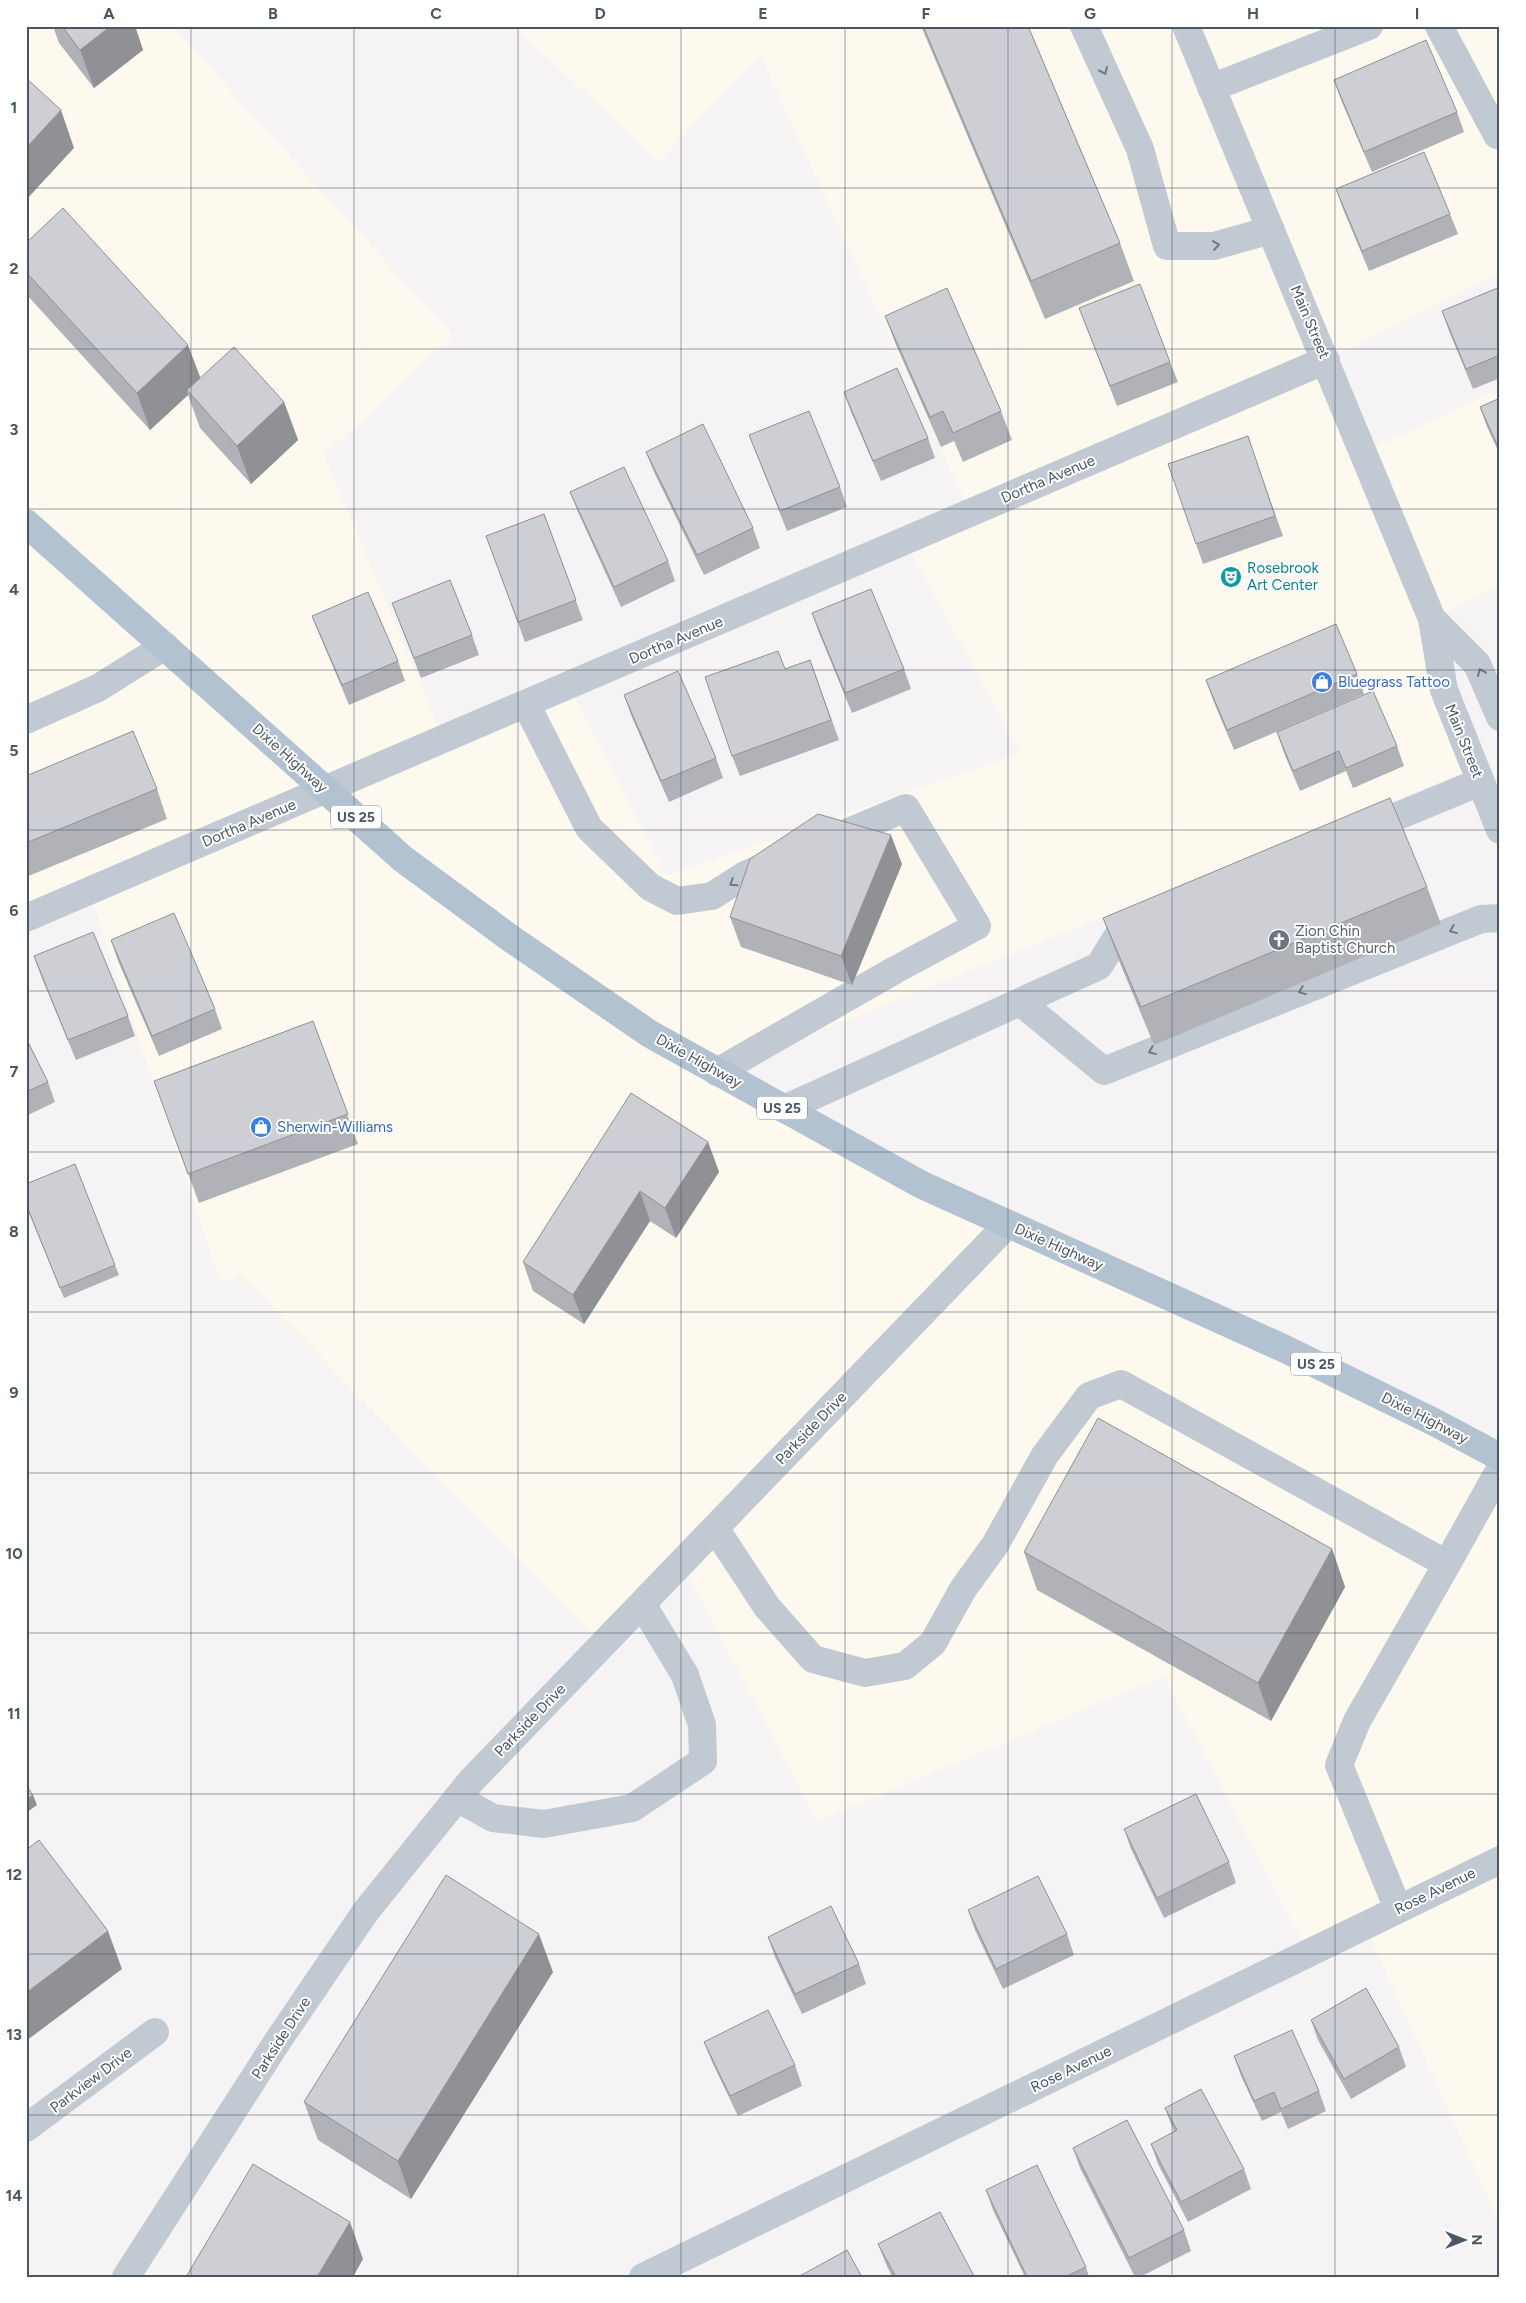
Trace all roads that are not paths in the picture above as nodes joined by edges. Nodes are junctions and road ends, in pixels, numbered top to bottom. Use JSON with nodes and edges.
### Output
{"nodes":[{"id":1,"x":1084,"y":26,"type":"edge"},
{"id":2,"x":1186,"y":26,"type":"edge"},
{"id":3,"x":1369,"y":26,"type":"edge"},
{"id":4,"x":1440,"y":26,"type":"edge"},
{"id":5,"x":1212,"y":88,"type":"junction"},
{"id":6,"x":1500,"y":133,"type":"edge"},
{"id":7,"x":1271,"y":230,"type":"junction"},
{"id":8,"x":1326,"y":360,"type":"junction"},
{"id":9,"x":26,"y":523,"type":"edge"},
{"id":10,"x":1432,"y":619,"type":"junction"},
{"id":11,"x":164,"y":646,"type":"junction"},
{"id":12,"x":526,"y":704,"type":"junction"},
{"id":13,"x":1500,"y":717,"type":"edge"},
{"id":14,"x":26,"y":720,"type":"edge"},
{"id":15,"x":1480,"y":782,"type":"junction"},
{"id":16,"x":326,"y":790,"type":"junction"},
{"id":17,"x":1500,"y":830,"type":"edge"},
{"id":18,"x":1345,"y":838,"type":"edge"},
{"id":19,"x":1165,"y":914,"type":"edge"},
{"id":20,"x":26,"y":918,"type":"edge"},
{"id":21,"x":1500,"y":918,"type":"edge"},
{"id":22,"x":1020,"y":1002,"type":"junction"},
{"id":23,"x":717,"y":1072,"type":"junction"},
{"id":24,"x":784,"y":1109,"type":"junction"},
{"id":25,"x":1008,"y":1224,"type":"junction"},
{"id":26,"x":1500,"y":1457,"type":"edge"},
{"id":27,"x":1500,"y":1468,"type":"edge"},
{"id":28,"x":715,"y":1528,"type":"junction"},
{"id":29,"x":1447,"y":1564,"type":"junction"},
{"id":30,"x":642,"y":1604,"type":"junction"},
{"id":31,"x":457,"y":1798,"type":"junction"},
{"id":32,"x":1500,"y":1860,"type":"edge"},
{"id":33,"x":1398,"y":1910,"type":"junction"},
{"id":34,"x":155,"y":2032,"type":"dead end"},
{"id":35,"x":26,"y":2128,"type":"edge"},
{"id":36,"x":126,"y":2277,"type":"edge"},
{"id":37,"x":642,"y":2277,"type":"edge"}],
"edges":[{"from":1,"to":7,"type":"street","one_way":true},
{"from":2,"to":5,"type":"street","name":"Main Street"},
{"from":3,"to":5,"type":"street"},
{"from":4,"to":6,"type":"street"},
{"from":5,"to":7,"type":"street","name":"Main Street"},
{"from":7,"to":8,"type":"street","name":"Main Street"},
{"from":8,"to":10,"type":"street","name":"Main Street"},
{"from":8,"to":12,"type":"street","name":"Dortha Avenue"},
{"from":9,"to":11,"type":"main road","name":"Dixie Highway","number":"US 25"},
{"from":13,"to":10,"type":"street","name":"Main Street","one_way":true},
{"from":10,"to":15,"type":"street","name":"Main Street"},
{"from":11,"to":14,"type":"street"},
{"from":11,"to":16,"type":"main road","name":"Dixie Highway","number":"US 25"},
{"from":12,"to":16,"type":"street","name":"Dortha Avenue"},
{"from":23,"to":12,"type":"street","one_way":true},
{"from":15,"to":17,"type":"street","name":"Main Street"},
{"from":15,"to":18,"type":"street"},
{"from":16,"to":20,"type":"street","name":"Dortha Avenue"},
{"from":16,"to":23,"type":"main road","name":"Dixie Highway","number":"US 25"},
{"from":19,"to":22,"type":"street"},
{"from":21,"to":22,"type":"street","one_way":true},
{"from":22,"to":24,"type":"street"},
{"from":23,"to":24,"type":"main road","name":"Dixie Highway","number":"US 25"},
{"from":24,"to":25,"type":"main road","name":"Dixie Highway","number":"US 25"},
{"from":25,"to":26,"type":"main road","name":"Dixie Highway","number":"US 25"},
{"from":25,"to":28,"type":"street","name":"Parkside Drive"},
{"from":27,"to":29,"type":"street"},
{"from":28,"to":29,"type":"street"},
{"from":28,"to":30,"type":"street","name":"Parkside Drive"},
{"from":29,"to":33,"type":"street"},
{"from":30,"to":31,"type":"street","name":"Parkside Drive"},
{"from":30,"to":31,"type":"street"},
{"from":31,"to":36,"type":"street","name":"Parkside Drive"},
{"from":32,"to":33,"type":"street","name":"Rose Avenue"},
{"from":33,"to":37,"type":"street","name":"Rose Avenue"},
{"from":34,"to":35,"type":"street","name":"Parkview Drive"}]}
